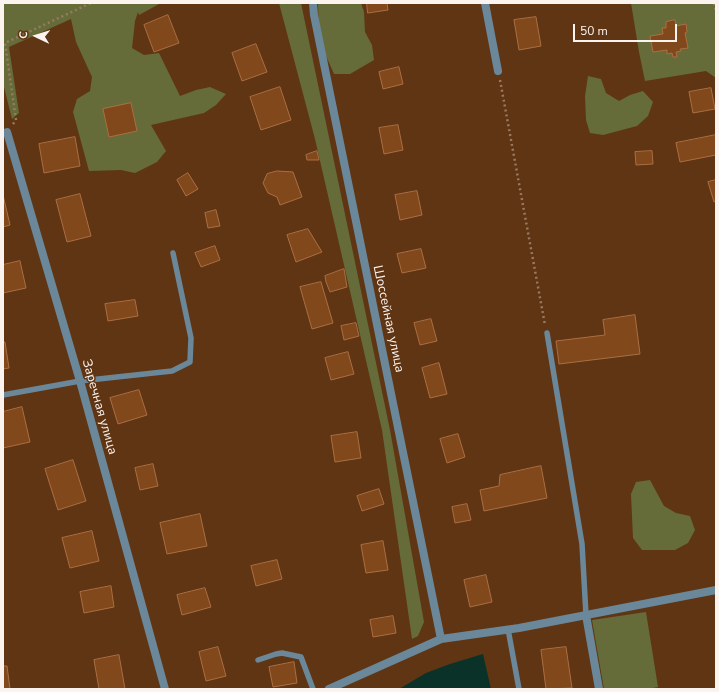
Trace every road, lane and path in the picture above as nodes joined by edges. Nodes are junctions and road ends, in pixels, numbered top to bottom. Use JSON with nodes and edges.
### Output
{"nodes":[{"id":1,"x":91,"y":3,"type":"edge"},
{"id":2,"x":313,"y":3,"type":"edge"},
{"id":3,"x":485,"y":3,"type":"edge"},
{"id":4,"x":714,"y":3,"type":"edge"},
{"id":5,"x":716,"y":11,"type":"edge"},
{"id":6,"x":498,"y":71,"type":"joint"},
{"id":7,"x":7,"y":132,"type":"joint"},
{"id":8,"x":173,"y":253,"type":"dead end"},
{"id":9,"x":547,"y":333,"type":"joint"},
{"id":10,"x":80,"y":381,"type":"junction"},
{"id":11,"x":3,"y":395,"type":"edge"},
{"id":12,"x":716,"y":590,"type":"edge"},
{"id":13,"x":586,"y":615,"type":"junction"},
{"id":14,"x":508,"y":629,"type":"junction"},
{"id":15,"x":441,"y":639,"type":"junction"},
{"id":16,"x":258,"y":660,"type":"dead end"},
{"id":17,"x":165,"y":689,"type":"edge"},
{"id":18,"x":313,"y":689,"type":"edge"},
{"id":19,"x":329,"y":689,"type":"edge"},
{"id":20,"x":519,"y":689,"type":"edge"},
{"id":21,"x":599,"y":689,"type":"edge"}],
"edges":[{"from":1,"to":7,"type":"path"},
{"from":2,"to":15,"type":"street","name":"Шоссейная улица"},
{"from":3,"to":6,"type":"street"},
{"from":4,"to":5,"type":"path"},
{"from":6,"to":9,"type":"path"},
{"from":7,"to":10,"type":"street","name":"Заречная улица"},
{"from":8,"to":10,"type":"lane"},
{"from":9,"to":13,"type":"lane"},
{"from":10,"to":11,"type":"lane"},
{"from":10,"to":17,"type":"street","name":"Заречная улица"},
{"from":12,"to":13,"type":"street"},
{"from":13,"to":14,"type":"street"},
{"from":13,"to":21,"type":"street"},
{"from":14,"to":15,"type":"street"},
{"from":14,"to":20,"type":"lane"},
{"from":15,"to":19,"type":"street"},
{"from":16,"to":18,"type":"lane"}]}
